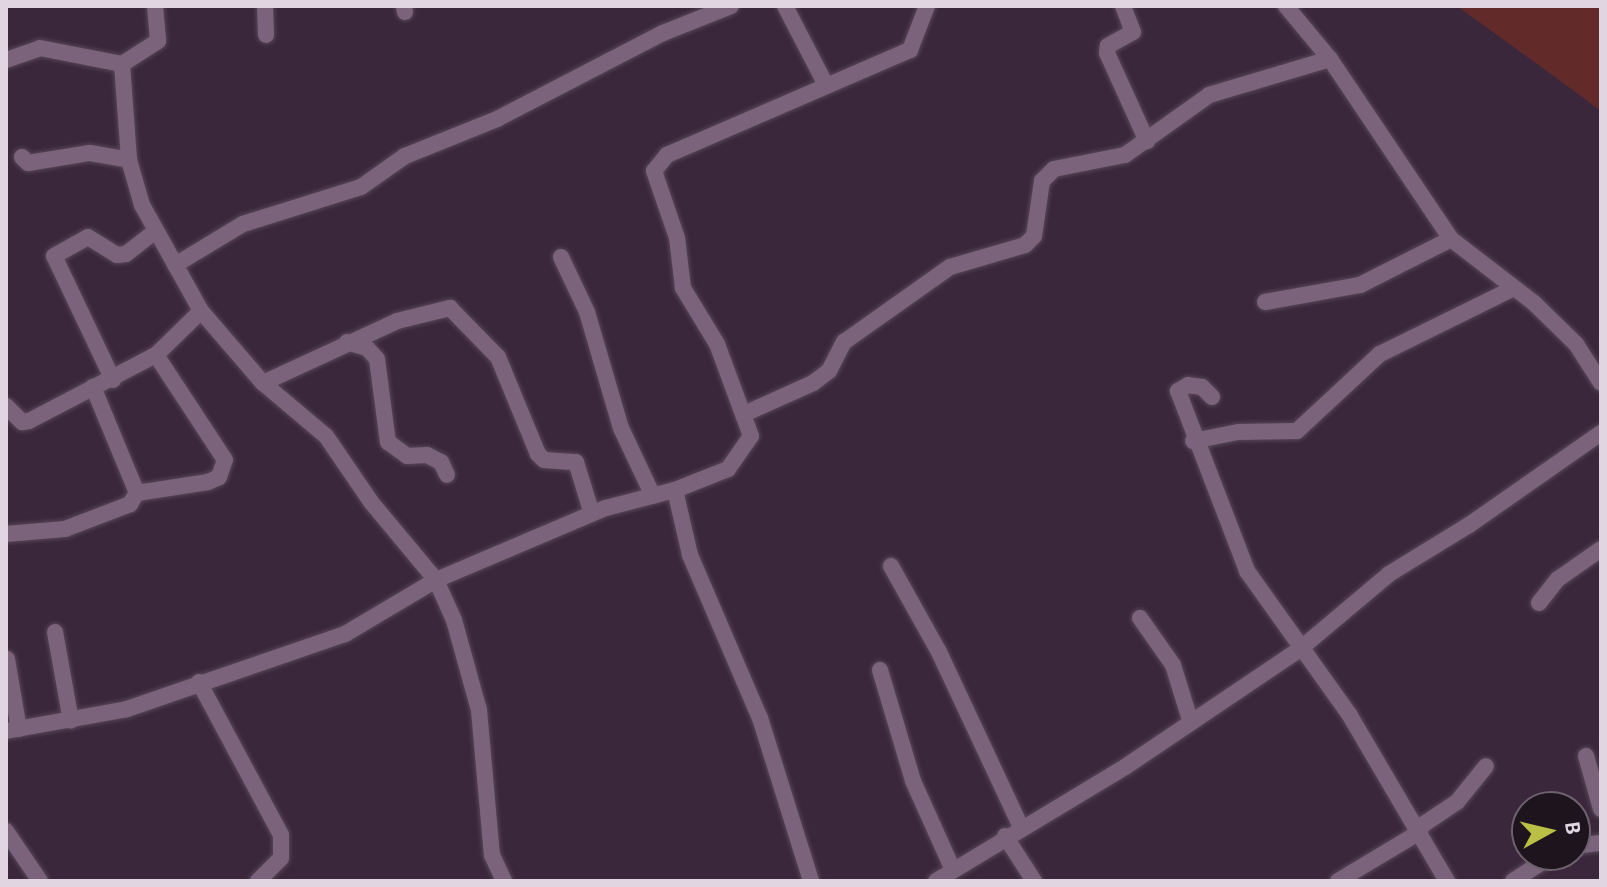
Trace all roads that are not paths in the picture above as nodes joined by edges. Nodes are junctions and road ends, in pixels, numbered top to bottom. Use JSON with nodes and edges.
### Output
{"nodes":[{"id":1,"x":155,"y":6,"type":"edge"},
{"id":2,"x":265,"y":6,"type":"edge"},
{"id":3,"x":731,"y":6,"type":"edge"},
{"id":4,"x":785,"y":6,"type":"edge"},
{"id":5,"x":927,"y":6,"type":"edge"},
{"id":6,"x":1123,"y":6,"type":"edge"},
{"id":7,"x":1286,"y":6,"type":"edge"},
{"id":8,"x":266,"y":35,"type":"dead end"},
{"id":9,"x":1330,"y":59,"type":"junction"},
{"id":10,"x":6,"y":60,"type":"edge"},
{"id":11,"x":122,"y":64,"type":"junction"},
{"id":12,"x":826,"y":85,"type":"junction"},
{"id":13,"x":1147,"y":141,"type":"junction"},
{"id":14,"x":22,"y":157,"type":"dead end"},
{"id":15,"x":129,"y":160,"type":"junction"},
{"id":16,"x":155,"y":231,"type":"junction"},
{"id":17,"x":1451,"y":239,"type":"junction"},
{"id":18,"x":561,"y":257,"type":"dead end"},
{"id":19,"x":175,"y":265,"type":"junction"},
{"id":20,"x":1514,"y":288,"type":"junction"},
{"id":21,"x":1265,"y":302,"type":"dead end"},
{"id":22,"x":201,"y":311,"type":"junction"},
{"id":23,"x":347,"y":342,"type":"junction"},
{"id":24,"x":156,"y":355,"type":"junction"},
{"id":25,"x":113,"y":380,"type":"junction"},
{"id":26,"x":263,"y":383,"type":"junction"},
{"id":27,"x":1601,"y":383,"type":"edge"},
{"id":28,"x":93,"y":387,"type":"junction"},
{"id":29,"x":1212,"y":397,"type":"dead end"},
{"id":30,"x":6,"y":406,"type":"edge"},
{"id":31,"x":744,"y":414,"type":"junction"},
{"id":32,"x":1601,"y":433,"type":"edge"},
{"id":33,"x":1193,"y":441,"type":"junction"},
{"id":34,"x":447,"y":475,"type":"dead end"},
{"id":35,"x":675,"y":490,"type":"junction"},
{"id":36,"x":137,"y":493,"type":"junction"},
{"id":37,"x":653,"y":496,"type":"junction"},
{"id":38,"x":592,"y":514,"type":"junction"},
{"id":39,"x":6,"y":534,"type":"edge"},
{"id":40,"x":1601,"y":549,"type":"edge"},
{"id":41,"x":891,"y":566,"type":"dead end"},
{"id":42,"x":436,"y":580,"type":"junction"},
{"id":43,"x":1539,"y":603,"type":"dead end"},
{"id":44,"x":1140,"y":618,"type":"dead end"},
{"id":45,"x":55,"y":632,"type":"dead end"},
{"id":46,"x":1300,"y":649,"type":"junction"},
{"id":47,"x":7,"y":659,"type":"edge"},
{"id":48,"x":880,"y":670,"type":"dead end"},
{"id":49,"x":199,"y":682,"type":"junction"},
{"id":50,"x":1190,"y":720,"type":"junction"},
{"id":51,"x":71,"y":721,"type":"junction"},
{"id":52,"x":13,"y":730,"type":"edge"},
{"id":53,"x":1586,"y":756,"type":"dead end"},
{"id":54,"x":1486,"y":766,"type":"dead end"},
{"id":55,"x":1601,"y":809,"type":"edge"},
{"id":56,"x":1021,"y":827,"type":"junction"},
{"id":57,"x":1419,"y":830,"type":"junction"},
{"id":58,"x":6,"y":831,"type":"edge"},
{"id":59,"x":1005,"y":836,"type":"junction"},
{"id":60,"x":953,"y":870,"type":"junction"},
{"id":61,"x":40,"y":881,"type":"edge"},
{"id":62,"x":258,"y":881,"type":"edge"},
{"id":63,"x":504,"y":881,"type":"edge"},
{"id":64,"x":811,"y":881,"type":"edge"},
{"id":65,"x":936,"y":881,"type":"edge"},
{"id":66,"x":1034,"y":881,"type":"edge"},
{"id":67,"x":1338,"y":881,"type":"edge"},
{"id":68,"x":1447,"y":881,"type":"edge"}],
"edges":[{"from":1,"to":11,"type":"street"},
{"from":2,"to":8,"type":"street"},
{"from":3,"to":19,"type":"street"},
{"from":4,"to":12,"type":"street"},
{"from":5,"to":12,"type":"street"},
{"from":6,"to":13,"type":"street"},
{"from":7,"to":9,"type":"street"},
{"from":9,"to":13,"type":"street"},
{"from":9,"to":17,"type":"street"},
{"from":10,"to":11,"type":"street"},
{"from":11,"to":15,"type":"street"},
{"from":12,"to":31,"type":"street"},
{"from":13,"to":31,"type":"street"},
{"from":14,"to":15,"type":"street"},
{"from":15,"to":16,"type":"street"},
{"from":16,"to":19,"type":"street"},
{"from":16,"to":25,"type":"street"},
{"from":17,"to":20,"type":"street"},
{"from":17,"to":21,"type":"street"},
{"from":18,"to":37,"type":"street"},
{"from":19,"to":22,"type":"street"},
{"from":20,"to":27,"type":"street"},
{"from":20,"to":33,"type":"street"},
{"from":22,"to":24,"type":"street"},
{"from":22,"to":26,"type":"street"},
{"from":23,"to":26,"type":"street"},
{"from":23,"to":34,"type":"street"},
{"from":23,"to":38,"type":"street"},
{"from":24,"to":25,"type":"street"},
{"from":24,"to":36,"type":"street"},
{"from":25,"to":28,"type":"street"},
{"from":26,"to":42,"type":"street"},
{"from":28,"to":30,"type":"street"},
{"from":28,"to":36,"type":"street"},
{"from":29,"to":33,"type":"street"},
{"from":31,"to":35,"type":"street"},
{"from":32,"to":46,"type":"street"},
{"from":33,"to":46,"type":"street"},
{"from":35,"to":37,"type":"street"},
{"from":35,"to":64,"type":"street"},
{"from":36,"to":39,"type":"street"},
{"from":37,"to":38,"type":"street"},
{"from":38,"to":42,"type":"street"},
{"from":40,"to":43,"type":"street"},
{"from":41,"to":56,"type":"street"},
{"from":42,"to":49,"type":"street"},
{"from":42,"to":63,"type":"street"},
{"from":44,"to":50,"type":"street"},
{"from":45,"to":51,"type":"street"},
{"from":46,"to":50,"type":"street"},
{"from":46,"to":57,"type":"street"},
{"from":47,"to":52,"type":"street"},
{"from":48,"to":60,"type":"street"},
{"from":49,"to":51,"type":"street"},
{"from":49,"to":62,"type":"street"},
{"from":50,"to":56,"type":"street"},
{"from":51,"to":52,"type":"street"},
{"from":53,"to":55,"type":"street"},
{"from":54,"to":57,"type":"street"},
{"from":56,"to":59,"type":"street"},
{"from":57,"to":67,"type":"street"},
{"from":57,"to":68,"type":"street"},
{"from":58,"to":61,"type":"street"},
{"from":59,"to":60,"type":"street"},
{"from":59,"to":66,"type":"street"},
{"from":60,"to":65,"type":"street"}]}
